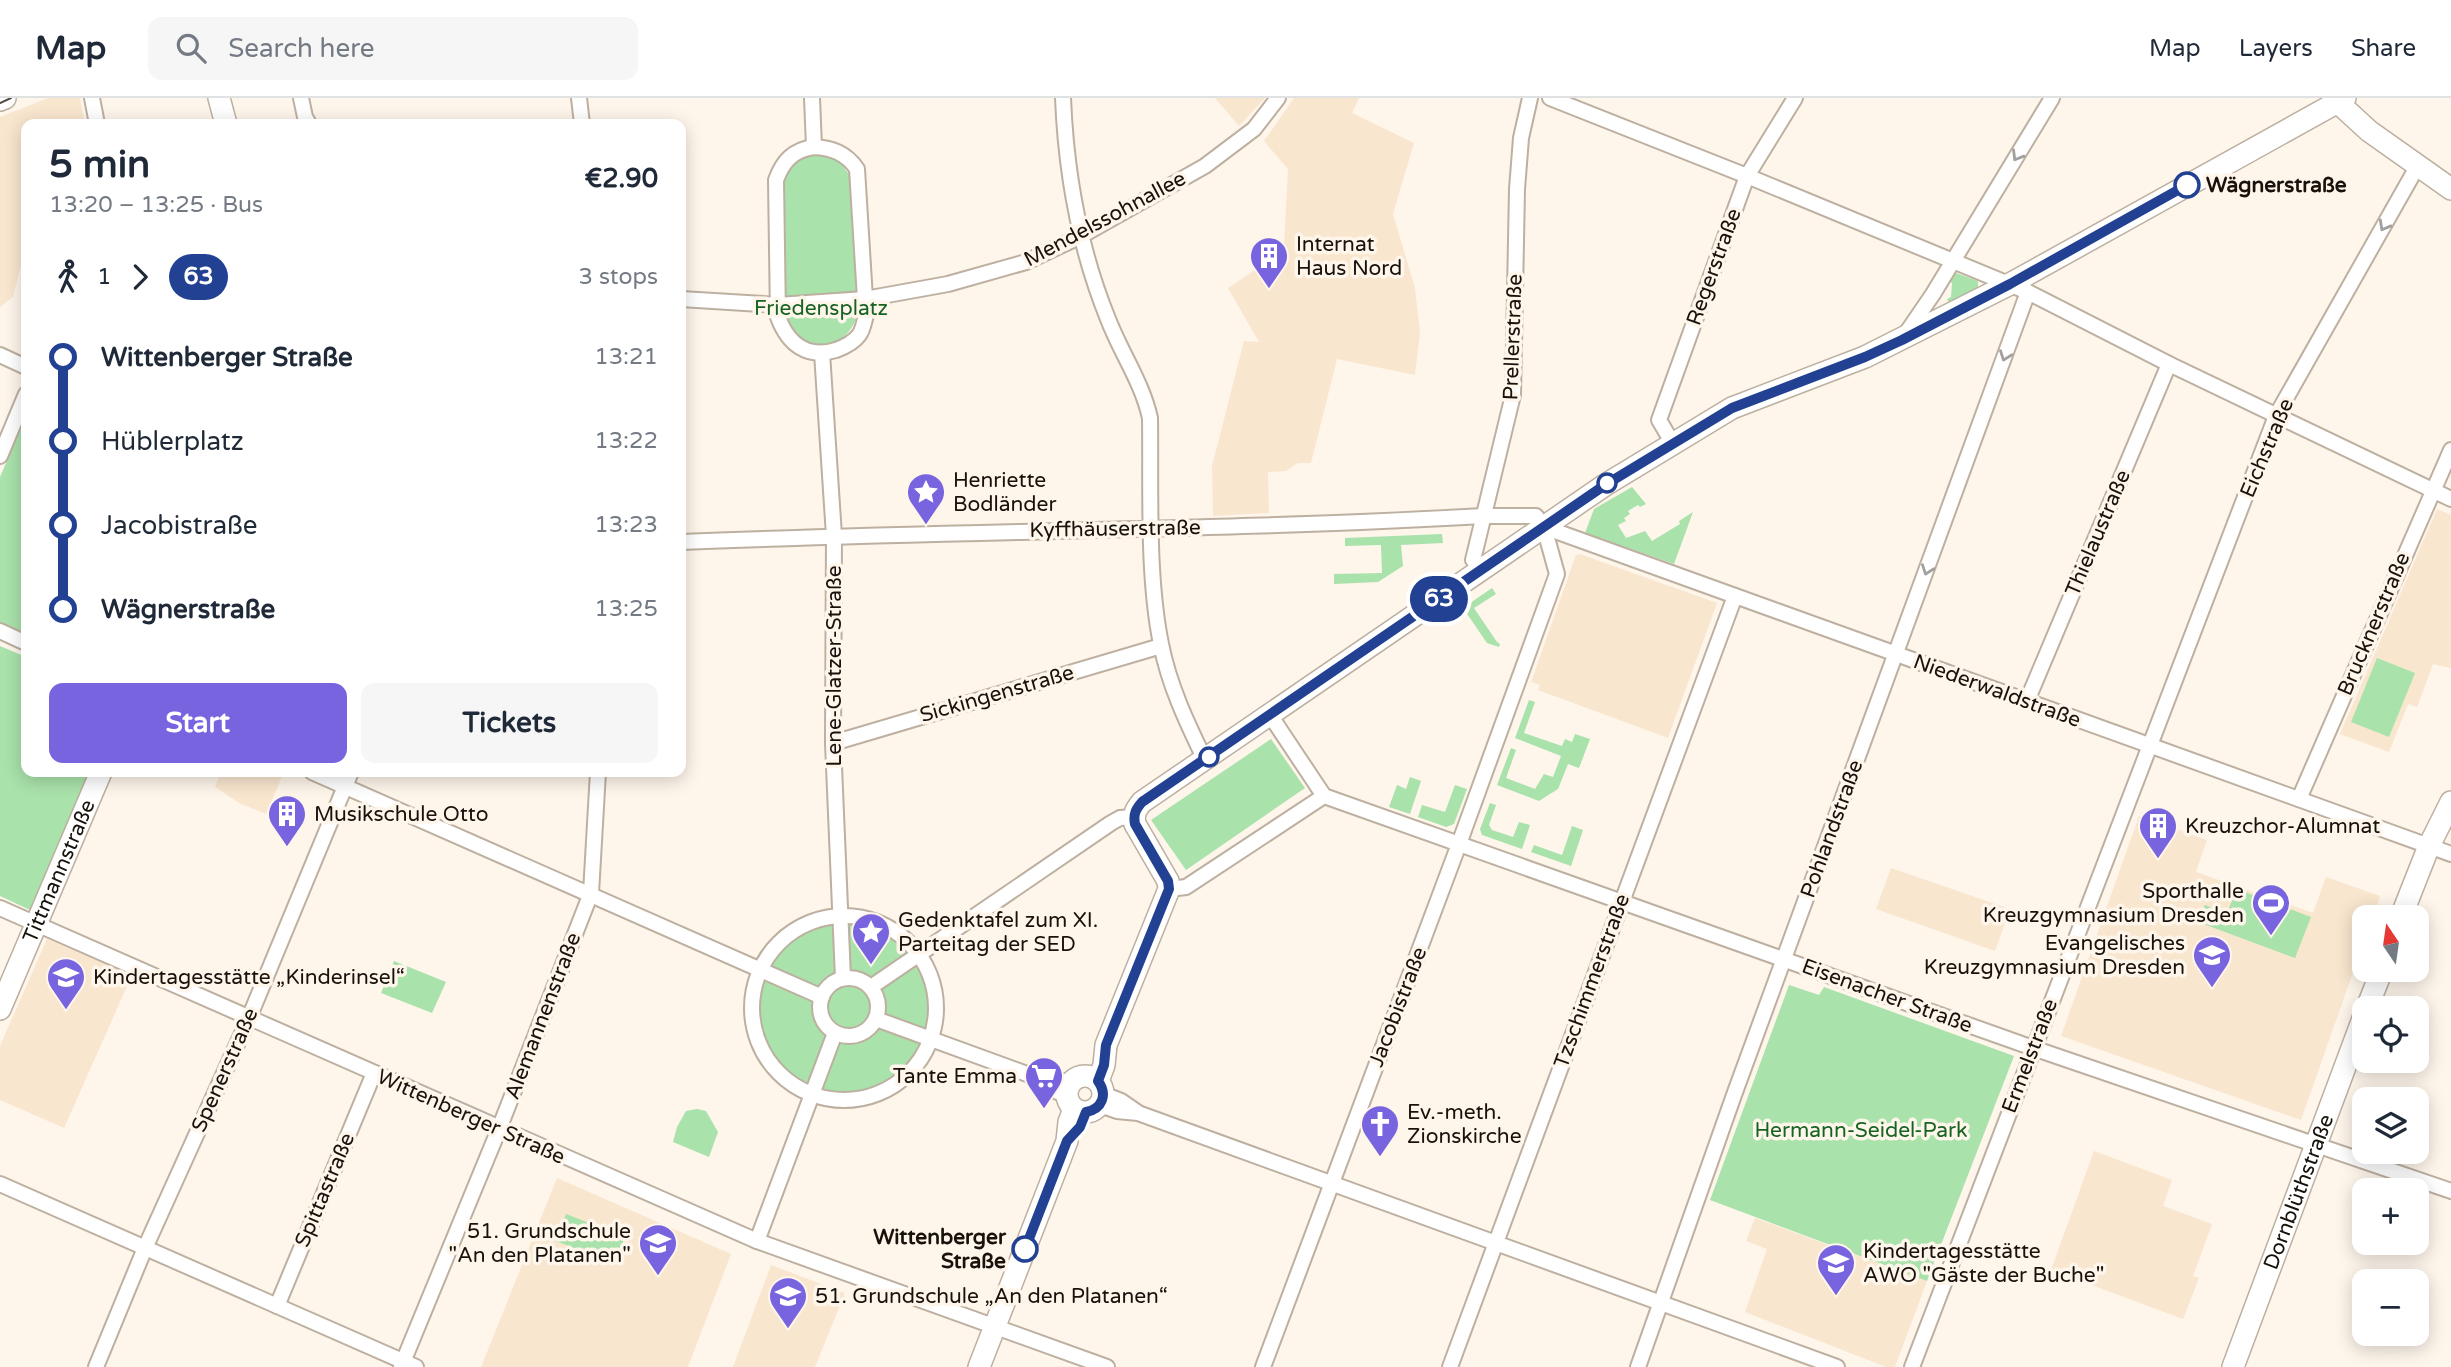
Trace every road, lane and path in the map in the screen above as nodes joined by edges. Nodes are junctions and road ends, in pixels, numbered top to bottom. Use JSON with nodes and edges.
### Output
{"nodes":[{"id":1,"x":5,"y":98,"type":"edge"},
{"id":2,"x":92,"y":98,"type":"edge"},
{"id":3,"x":219,"y":98,"type":"edge"},
{"id":4,"x":300,"y":98,"type":"edge"},
{"id":5,"x":579,"y":98,"type":"edge"},
{"id":6,"x":812,"y":98,"type":"edge"},
{"id":7,"x":1063,"y":98,"type":"edge"},
{"id":8,"x":1278,"y":98,"type":"edge"},
{"id":9,"x":1531,"y":98,"type":"edge"},
{"id":10,"x":1550,"y":98,"type":"edge"},
{"id":11,"x":1795,"y":98,"type":"edge"},
{"id":12,"x":2052,"y":98,"type":"edge"},
{"id":13,"x":0,"y":100,"type":"edge"},
{"id":14,"x":2338,"y":100,"type":"edge"},
{"id":15,"x":96,"y":119,"type":"edge"},
{"id":16,"x":225,"y":119,"type":"edge"},
{"id":17,"x":306,"y":119,"type":"edge"},
{"id":18,"x":581,"y":119,"type":"edge"},
{"id":19,"x":814,"y":147,"type":"junction"},
{"id":20,"x":2417,"y":167,"type":"junction"},
{"id":21,"x":1747,"y":176,"type":"junction"},
{"id":22,"x":2451,"y":189,"type":"edge"},
{"id":23,"x":1081,"y":236,"type":"junction"},
{"id":24,"x":1953,"y":260,"type":"junction"},
{"id":25,"x":2019,"y":288,"type":"junction"},
{"id":26,"x":686,"y":299,"type":"edge"},
{"id":27,"x":865,"y":299,"type":"junction"},
{"id":28,"x":778,"y":305,"type":"junction"},
{"id":29,"x":1902,"y":340,"type":"junction"},
{"id":30,"x":822,"y":353,"type":"junction"},
{"id":31,"x":0,"y":355,"type":"edge"},
{"id":32,"x":2169,"y":364,"type":"junction"},
{"id":33,"x":21,"y":365,"type":"edge"},
{"id":34,"x":21,"y":406,"type":"edge"},
{"id":35,"x":2276,"y":416,"type":"junction"},
{"id":36,"x":1672,"y":442,"type":"junction"},
{"id":37,"x":2451,"y":450,"type":"edge"},
{"id":38,"x":0,"y":456,"type":"edge"},
{"id":39,"x":2432,"y":490,"type":"junction"},
{"id":40,"x":2451,"y":499,"type":"edge"},
{"id":41,"x":1484,"y":516,"type":"junction"},
{"id":42,"x":1544,"y":527,"type":"junction"},
{"id":43,"x":1152,"y":529,"type":"junction"},
{"id":44,"x":834,"y":536,"type":"junction"},
{"id":45,"x":686,"y":542,"type":"edge"},
{"id":46,"x":1481,"y":570,"type":"junction"},
{"id":47,"x":1735,"y":596,"type":"junction"},
{"id":48,"x":0,"y":631,"type":"edge"},
{"id":49,"x":21,"y":641,"type":"edge"},
{"id":50,"x":1161,"y":646,"type":"junction"},
{"id":51,"x":1896,"y":654,"type":"junction"},
{"id":52,"x":2027,"y":701,"type":"junction"},
{"id":53,"x":1270,"y":715,"type":"junction"},
{"id":54,"x":833,"y":743,"type":"junction"},
{"id":55,"x":2151,"y":746,"type":"junction"},
{"id":56,"x":1205,"y":760,"type":"junction"},
{"id":57,"x":99,"y":777,"type":"edge"},
{"id":58,"x":323,"y":777,"type":"edge"},
{"id":59,"x":349,"y":777,"type":"edge"},
{"id":60,"x":598,"y":777,"type":"edge"},
{"id":61,"x":344,"y":787,"type":"junction"},
{"id":62,"x":1324,"y":796,"type":"junction"},
{"id":63,"x":2299,"y":799,"type":"junction"},
{"id":64,"x":2451,"y":802,"type":"edge"},
{"id":65,"x":1134,"y":817,"type":"junction"},
{"id":66,"x":1459,"y":844,"type":"junction"},
{"id":67,"x":2429,"y":846,"type":"junction"},
{"id":68,"x":2451,"y":854,"type":"edge"},
{"id":69,"x":1169,"y":889,"type":"junction"},
{"id":70,"x":591,"y":893,"type":"junction"},
{"id":71,"x":1621,"y":901,"type":"junction"},
{"id":72,"x":2406,"y":905,"type":"edge"},
{"id":73,"x":0,"y":908,"type":"edge"},
{"id":74,"x":841,"y":915,"type":"junction"},
{"id":75,"x":37,"y":924,"type":"junction"},
{"id":76,"x":919,"y":954,"type":"junction"},
{"id":77,"x":1784,"y":959,"type":"junction"},
{"id":78,"x":759,"y":969,"type":"junction"},
{"id":79,"x":842,"y":978,"type":"junction"},
{"id":80,"x":871,"y":987,"type":"junction"},
{"id":81,"x":821,"y":997,"type":"junction"},
{"id":82,"x":0,"y":1009,"type":"edge"},
{"id":83,"x":249,"y":1018,"type":"junction"},
{"id":84,"x":876,"y":1020,"type":"junction"},
{"id":85,"x":835,"y":1033,"type":"junction"},
{"id":86,"x":931,"y":1039,"type":"junction"},
{"id":87,"x":2033,"y":1048,"type":"junction"},
{"id":88,"x":2352,"y":1048,"type":"edge"},
{"id":89,"x":374,"y":1073,"type":"junction"},
{"id":90,"x":1086,"y":1094,"type":"junction"},
{"id":91,"x":813,"y":1095,"type":"junction"},
{"id":92,"x":499,"y":1129,"type":"junction"},
{"id":93,"x":2316,"y":1144,"type":"junction"},
{"id":94,"x":1331,"y":1183,"type":"junction"},
{"id":95,"x":0,"y":1184,"type":"edge"},
{"id":96,"x":2451,"y":1191,"type":"edge"},
{"id":97,"x":757,"y":1241,"type":"junction"},
{"id":98,"x":1496,"y":1243,"type":"junction"},
{"id":99,"x":145,"y":1248,"type":"junction"},
{"id":100,"x":1661,"y":1303,"type":"junction"},
{"id":101,"x":277,"y":1306,"type":"junction"},
{"id":102,"x":994,"y":1327,"type":"junction"},
{"id":103,"x":406,"y":1365,"type":"edge"},
{"id":104,"x":96,"y":1367,"type":"edge"},
{"id":105,"x":979,"y":1367,"type":"edge"},
{"id":106,"x":1107,"y":1367,"type":"edge"},
{"id":107,"x":1263,"y":1367,"type":"edge"},
{"id":108,"x":1450,"y":1367,"type":"edge"},
{"id":109,"x":1638,"y":1367,"type":"edge"},
{"id":110,"x":1837,"y":1367,"type":"edge"},
{"id":111,"x":1912,"y":1367,"type":"edge"},
{"id":112,"x":2233,"y":1367,"type":"edge"}],
"edges":[{"from":1,"to":13,"type":"street"},
{"from":2,"to":15,"type":"street"},
{"from":3,"to":16,"type":"street"},
{"from":4,"to":17,"type":"street"},
{"from":5,"to":18,"type":"street"},
{"from":6,"to":19,"type":"street"},
{"from":7,"to":23,"type":"street"},
{"from":8,"to":23,"type":"street","name":"Mendelssohnallee"},
{"from":9,"to":41,"type":"street","name":"Prellerstraße"},
{"from":10,"to":21,"type":"street"},
{"from":11,"to":21,"type":"street","name":"Regerstraße"},
{"from":12,"to":24,"type":"street","one_way":true},
{"from":14,"to":20,"type":"street"},
{"from":14,"to":25,"type":"street"},
{"from":19,"to":27,"type":"street"},
{"from":19,"to":28,"type":"street"},
{"from":20,"to":22,"type":"street"},
{"from":20,"to":35,"type":"street","name":"Eichstraße","one_way":true},
{"from":21,"to":24,"type":"street"},
{"from":21,"to":36,"type":"street","name":"Regerstraße"},
{"from":23,"to":27,"type":"street","name":"Mendelssohnallee"},
{"from":23,"to":43,"type":"street"},
{"from":24,"to":25,"type":"street"},
{"from":24,"to":29,"type":"street"},
{"from":25,"to":29,"type":"street"},
{"from":25,"to":32,"type":"street"},
{"from":25,"to":51,"type":"street","name":"Pohlandstraße","one_way":true},
{"from":26,"to":28,"type":"street"},
{"from":27,"to":28,"type":"street"},
{"from":27,"to":30,"type":"street"},
{"from":28,"to":30,"type":"street"},
{"from":29,"to":36,"type":"street"},
{"from":30,"to":44,"type":"street","name":"Lene-Glatzer-Straße"},
{"from":31,"to":33,"type":"street"},
{"from":32,"to":35,"type":"street"},
{"from":32,"to":52,"type":"street","name":"Thielaustraße"},
{"from":34,"to":38,"type":"street"},
{"from":35,"to":39,"type":"street"},
{"from":35,"to":55,"type":"street","name":"Eichstraße"},
{"from":36,"to":42,"type":"street"},
{"from":37,"to":39,"type":"street","name":"Brucknerstraße"},
{"from":39,"to":40,"type":"street"},
{"from":39,"to":63,"type":"street","name":"Brucknerstraße"},
{"from":41,"to":42,"type":"street","name":"Kyffhäuserstraße"},
{"from":41,"to":43,"type":"street","name":"Kyffhäuserstraße"},
{"from":41,"to":46,"type":"street","name":"Prellerstraße"},
{"from":42,"to":46,"type":"street"},
{"from":42,"to":47,"type":"street","name":"Niederwaldstraße"},
{"from":42,"to":66,"type":"street","name":"Jacobistraße"},
{"from":43,"to":44,"type":"street","name":"Kyffhäuserstraße"},
{"from":43,"to":50,"type":"street"},
{"from":44,"to":45,"type":"street","name":"Kyffhäuserstraße"},
{"from":44,"to":54,"type":"street","name":"Lene-Glatzer-Straße"},
{"from":46,"to":53,"type":"street"},
{"from":47,"to":51,"type":"street","name":"Niederwaldstraße"},
{"from":47,"to":71,"type":"street","name":"Tzschimmerstraße"},
{"from":48,"to":49,"type":"street"},
{"from":50,"to":54,"type":"street","name":"Sickingenstraße"},
{"from":50,"to":56,"type":"street"},
{"from":51,"to":52,"type":"street","name":"Niederwaldstraße"},
{"from":51,"to":77,"type":"street","name":"Pohlandstraße"},
{"from":52,"to":55,"type":"street","name":"Niederwaldstraße"},
{"from":53,"to":56,"type":"street"},
{"from":53,"to":62,"type":"street"},
{"from":54,"to":74,"type":"street","name":"Lene-Glatzer-Straße"},
{"from":55,"to":63,"type":"street","name":"Niederwaldstraße"},
{"from":55,"to":87,"type":"street","name":"Ermelstraße"},
{"from":56,"to":65,"type":"street"},
{"from":57,"to":75,"type":"street","name":"Tittmannstraße"},
{"from":58,"to":61,"type":"street"},
{"from":59,"to":61,"type":"street","name":"Spenerstraße"},
{"from":60,"to":70,"type":"street","name":"Alemannenstraße"},
{"from":61,"to":70,"type":"street"},
{"from":61,"to":83,"type":"street","name":"Spenerstraße"},
{"from":62,"to":66,"type":"street","name":"Eisenacher Straße"},
{"from":62,"to":69,"type":"street"},
{"from":63,"to":67,"type":"street","name":"Niederwaldstraße"},
{"from":64,"to":67,"type":"street"},
{"from":65,"to":69,"type":"street"},
{"from":65,"to":76,"type":"street"},
{"from":66,"to":71,"type":"street","name":"Eisenacher Straße"},
{"from":66,"to":94,"type":"street","name":"Jacobistraße"},
{"from":67,"to":68,"type":"street","name":"Niederwaldstraße"},
{"from":67,"to":72,"type":"street"},
{"from":69,"to":90,"type":"street"},
{"from":70,"to":78,"type":"street"},
{"from":70,"to":92,"type":"street","name":"Alemannenstraße"},
{"from":71,"to":77,"type":"street","name":"Eisenacher Straße"},
{"from":71,"to":98,"type":"street","name":"Tzschimmerstraße"},
{"from":73,"to":75,"type":"street","name":"Wittenberger Straße"},
{"from":74,"to":76,"type":"street"},
{"from":74,"to":78,"type":"street"},
{"from":74,"to":79,"type":"street","name":"Lene-Glatzer-Straße"},
{"from":75,"to":82,"type":"street","name":"Tittmannstraße"},
{"from":75,"to":83,"type":"street","name":"Wittenberger Straße"},
{"from":76,"to":80,"type":"street"},
{"from":76,"to":86,"type":"street"},
{"from":77,"to":87,"type":"street","name":"Eisenacher Straße"},
{"from":77,"to":100,"type":"street","name":"Pohlandstraße"},
{"from":78,"to":81,"type":"street"},
{"from":78,"to":91,"type":"street"},
{"from":79,"to":80,"type":"street"},
{"from":79,"to":81,"type":"street"},
{"from":80,"to":84,"type":"street"},
{"from":81,"to":85,"type":"street"},
{"from":83,"to":89,"type":"street","name":"Wittenberger Straße"},
{"from":83,"to":99,"type":"street","name":"Spenerstraße"},
{"from":84,"to":85,"type":"street"},
{"from":84,"to":86,"type":"street"},
{"from":85,"to":91,"type":"street"},
{"from":86,"to":90,"type":"street"},
{"from":86,"to":91,"type":"street"},
{"from":87,"to":93,"type":"street","name":"Eisenacher Straße"},
{"from":87,"to":111,"type":"street","name":"Ermelstraße"},
{"from":88,"to":93,"type":"street","name":"Dornblüthstraße"},
{"from":89,"to":92,"type":"street","name":"Wittenberger Straße"},
{"from":89,"to":101,"type":"street","name":"Spittastraße"},
{"from":90,"to":94,"type":"street"},
{"from":90,"to":102,"type":"street"},
{"from":91,"to":97,"type":"street"},
{"from":92,"to":97,"type":"street","name":"Wittenberger Straße"},
{"from":92,"to":103,"type":"street","name":"Alemannenstraße"},
{"from":93,"to":96,"type":"street","name":"Eisenacher Straße"},
{"from":93,"to":112,"type":"street","name":"Dornblüthstraße"},
{"from":94,"to":98,"type":"street"},
{"from":94,"to":107,"type":"street","name":"Jacobistraße"},
{"from":95,"to":99,"type":"street"},
{"from":97,"to":102,"type":"street","name":"Wittenberger Straße"},
{"from":98,"to":100,"type":"street"},
{"from":98,"to":108,"type":"street","name":"Tzschimmerstraße"},
{"from":99,"to":101,"type":"street"},
{"from":99,"to":104,"type":"street","name":"Spenerstraße"},
{"from":100,"to":109,"type":"street","name":"Pohlandstraße"},
{"from":100,"to":110,"type":"street"},
{"from":101,"to":103,"type":"street"},
{"from":102,"to":105,"type":"street"},
{"from":102,"to":106,"type":"street","name":"Wittenberger Straße"}]}
